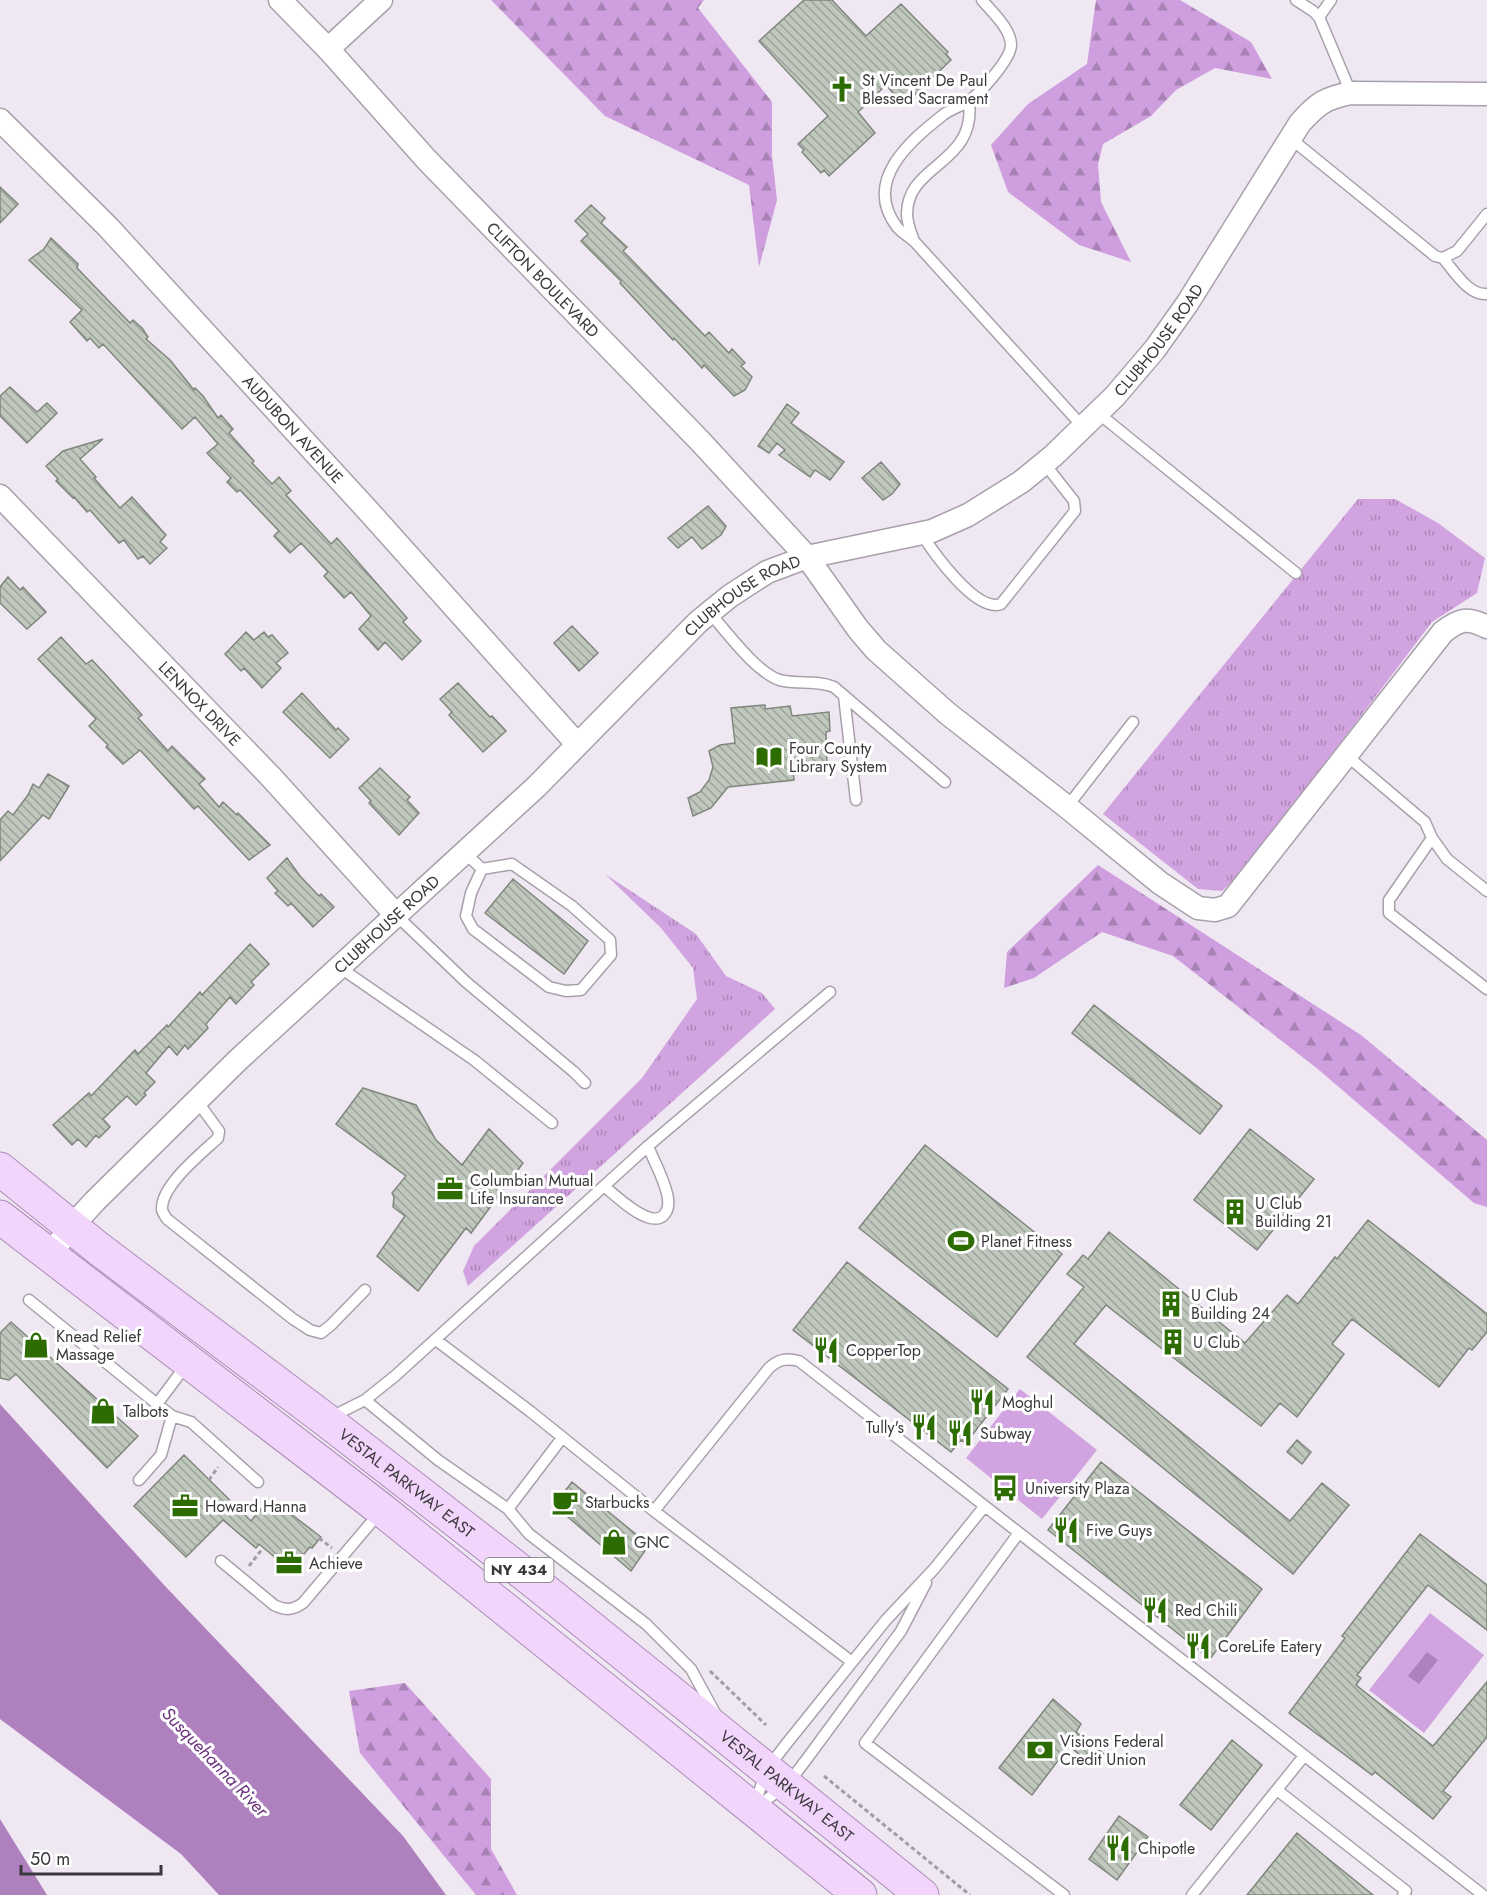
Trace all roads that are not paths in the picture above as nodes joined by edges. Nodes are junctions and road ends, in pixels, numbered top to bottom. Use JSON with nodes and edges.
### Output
{"nodes":[{"id":1,"x":280,"y":0,"type":"edge"},
{"id":2,"x":381,"y":0,"type":"edge"},
{"id":3,"x":982,"y":0,"type":"edge"},
{"id":4,"x":1296,"y":0,"type":"edge"},
{"id":5,"x":1331,"y":0,"type":"edge"},
{"id":6,"x":1319,"y":17,"type":"junction"},
{"id":7,"x":328,"y":49,"type":"junction"},
{"id":8,"x":1351,"y":93,"type":"junction"},
{"id":9,"x":1487,"y":94,"type":"edge"},
{"id":10,"x":969,"y":101,"type":"junction"},
{"id":11,"x":0,"y":120,"type":"edge"},
{"id":12,"x":1290,"y":138,"type":"junction"},
{"id":13,"x":1487,"y":214,"type":"edge"},
{"id":14,"x":914,"y":241,"type":"junction"},
{"id":15,"x":1443,"y":258,"type":"junction"},
{"id":16,"x":1487,"y":294,"type":"edge"},
{"id":17,"x":1090,"y":420,"type":"junction"},
{"id":18,"x":1044,"y":463,"type":"junction"},
{"id":19,"x":0,"y":496,"type":"edge"},
{"id":20,"x":921,"y":533,"type":"junction"},
{"id":21,"x":807,"y":557,"type":"junction"},
{"id":22,"x":1296,"y":573,"type":"dead end"},
{"id":23,"x":710,"y":613,"type":"junction"},
{"id":24,"x":1487,"y":627,"type":"edge"},
{"id":25,"x":844,"y":696,"type":"junction"},
{"id":26,"x":1133,"y":722,"type":"dead end"},
{"id":27,"x":577,"y":744,"type":"junction"},
{"id":28,"x":1346,"y":755,"type":"junction"},
{"id":29,"x":945,"y":782,"type":"dead end"},
{"id":30,"x":856,"y":800,"type":"dead end"},
{"id":31,"x":1068,"y":807,"type":"junction"},
{"id":32,"x":1432,"y":838,"type":"junction"},
{"id":33,"x":465,"y":853,"type":"junction"},
{"id":34,"x":482,"y":869,"type":"junction"},
{"id":35,"x":1487,"y":891,"type":"edge"},
{"id":36,"x":396,"y":915,"type":"junction"},
{"id":37,"x":339,"y":967,"type":"junction"},
{"id":38,"x":1487,"y":988,"type":"edge"},
{"id":39,"x":830,"y":992,"type":"dead end"},
{"id":40,"x":585,"y":1083,"type":"dead end"},
{"id":41,"x":197,"y":1101,"type":"junction"},
{"id":42,"x":552,"y":1123,"type":"dead end"},
{"id":43,"x":648,"y":1146,"type":"junction"},
{"id":44,"x":0,"y":1169,"type":"edge"},
{"id":45,"x":604,"y":1186,"type":"junction"},
{"id":46,"x":0,"y":1217,"type":"edge"},
{"id":47,"x":71,"y":1227,"type":"junction"},
{"id":48,"x":49,"y":1256,"type":"junction"},
{"id":49,"x":364,"y":1290,"type":"dead end"},
{"id":50,"x":29,"y":1300,"type":"dead end"},
{"id":51,"x":436,"y":1340,"type":"junction"},
{"id":52,"x":189,"y":1361,"type":"junction"},
{"id":53,"x":365,"y":1400,"type":"junction"},
{"id":54,"x":157,"y":1404,"type":"junction"},
{"id":55,"x":172,"y":1416,"type":"junction"},
{"id":56,"x":326,"y":1420,"type":"junction"},
{"id":57,"x":562,"y":1437,"type":"junction"},
{"id":58,"x":140,"y":1480,"type":"dead end"},
{"id":59,"x":258,"y":1482,"type":"dead end"},
{"id":60,"x":984,"y":1507,"type":"junction"},
{"id":61,"x":508,"y":1509,"type":"junction"},
{"id":62,"x":382,"y":1510,"type":"junction"},
{"id":63,"x":654,"y":1511,"type":"junction"},
{"id":64,"x":1018,"y":1534,"type":"junction"},
{"id":65,"x":221,"y":1561,"type":"dead end"},
{"id":66,"x":934,"y":1569,"type":"junction"},
{"id":67,"x":852,"y":1662,"type":"junction"},
{"id":68,"x":731,"y":1740,"type":"junction"},
{"id":69,"x":1304,"y":1756,"type":"junction"},
{"id":70,"x":777,"y":1777,"type":"junction"},
{"id":71,"x":1277,"y":1790,"type":"junction"},
{"id":72,"x":753,"y":1809,"type":"junction"},
{"id":73,"x":1407,"y":1894,"type":"edge"},
{"id":74,"x":860,"y":1895,"type":"edge"},
{"id":75,"x":922,"y":1895,"type":"edge"},
{"id":76,"x":1064,"y":1895,"type":"edge"},
{"id":77,"x":1192,"y":1895,"type":"edge"},
{"id":78,"x":1483,"y":1895,"type":"edge"}],
"edges":[{"from":1,"to":7,"type":"street","name":"CLIFTON BOULEVARD"},
{"from":2,"to":7,"type":"street"},
{"from":3,"to":10,"type":"lane"},
{"from":4,"to":6,"type":"lane"},
{"from":5,"to":6,"type":"lane"},
{"from":6,"to":8,"type":"lane"},
{"from":7,"to":21,"type":"street","name":"CLIFTON BOULEVARD"},
{"from":8,"to":9,"type":"street","name":"CLUBHOUSE ROAD"},
{"from":8,"to":12,"type":"street","name":"CLUBHOUSE ROAD"},
{"from":10,"to":14,"type":"lane"},
{"from":10,"to":14,"type":"lane"},
{"from":11,"to":27,"type":"street","name":"AUDUBON AVENUE"},
{"from":12,"to":15,"type":"lane"},
{"from":12,"to":17,"type":"street","name":"CLUBHOUSE ROAD"},
{"from":13,"to":15,"type":"lane"},
{"from":14,"to":17,"type":"lane"},
{"from":15,"to":16,"type":"lane"},
{"from":17,"to":18,"type":"street","name":"CLUBHOUSE ROAD"},
{"from":17,"to":22,"type":"lane"},
{"from":18,"to":20,"type":"street","name":"CLUBHOUSE ROAD"},
{"from":18,"to":20,"type":"lane"},
{"from":19,"to":36,"type":"street","name":"LENNOX DRIVE"},
{"from":20,"to":21,"type":"street","name":"CLUBHOUSE ROAD"},
{"from":21,"to":23,"type":"street","name":"CLUBHOUSE ROAD"},
{"from":21,"to":31,"type":"street","name":"CLIFTON BOULEVARD"},
{"from":23,"to":25,"type":"lane"},
{"from":23,"to":27,"type":"street","name":"CLUBHOUSE ROAD"},
{"from":24,"to":28,"type":"street","name":"CLIFTON BOULEVARD"},
{"from":25,"to":29,"type":"lane"},
{"from":25,"to":30,"type":"lane"},
{"from":26,"to":31,"type":"lane"},
{"from":27,"to":33,"type":"street","name":"CLUBHOUSE ROAD"},
{"from":28,"to":31,"type":"street","name":"CLIFTON BOULEVARD"},
{"from":28,"to":32,"type":"lane"},
{"from":32,"to":35,"type":"lane"},
{"from":32,"to":38,"type":"lane"},
{"from":33,"to":34,"type":"lane"},
{"from":33,"to":36,"type":"street","name":"CLUBHOUSE ROAD"},
{"from":34,"to":34,"type":"lane"},
{"from":36,"to":37,"type":"street","name":"CLUBHOUSE ROAD"},
{"from":36,"to":40,"type":"lane"},
{"from":37,"to":41,"type":"street","name":"CLUBHOUSE ROAD"},
{"from":37,"to":42,"type":"lane"},
{"from":39,"to":43,"type":"lane"},
{"from":41,"to":47,"type":"street","name":"CLUBHOUSE ROAD"},
{"from":41,"to":49,"type":"lane"},
{"from":43,"to":45,"type":"lane"},
{"from":43,"to":45,"type":"lane"},
{"from":44,"to":47,"type":"main road","name":"VESTAL PARKWAY EAST","number":"NY 434"},
{"from":45,"to":51,"type":"lane"},
{"from":46,"to":48,"type":"main road","number":"NY 434"},
{"from":47,"to":48,"type":"street","name":"CLUBHOUSE ROAD"},
{"from":47,"to":56,"type":"main road","name":"VESTAL PARKWAY EAST","number":"NY 434"},
{"from":48,"to":52,"type":"main road","number":"NY 434"},
{"from":50,"to":54,"type":"lane"},
{"from":51,"to":53,"type":"lane"},
{"from":51,"to":57,"type":"lane"},
{"from":52,"to":54,"type":"lane"},
{"from":52,"to":62,"type":"main road","number":"NY 434"},
{"from":53,"to":56,"type":"lane"},
{"from":53,"to":61,"type":"lane"},
{"from":54,"to":55,"type":"lane"},
{"from":55,"to":58,"type":"lane"},
{"from":55,"to":59,"type":"lane"},
{"from":56,"to":68,"type":"main road","name":"VESTAL PARKWAY EAST","number":"NY 434"},
{"from":57,"to":61,"type":"lane"},
{"from":57,"to":63,"type":"lane"},
{"from":60,"to":63,"type":"lane"},
{"from":60,"to":64,"type":"lane"},
{"from":60,"to":66,"type":"lane"},
{"from":61,"to":68,"type":"lane"},
{"from":62,"to":65,"type":"lane"},
{"from":62,"to":72,"type":"main road","number":"NY 434"},
{"from":63,"to":67,"type":"lane"},
{"from":64,"to":69,"type":"lane"},
{"from":64,"to":76,"type":"lane"},
{"from":66,"to":67,"type":"lane"},
{"from":66,"to":70,"type":"lane"},
{"from":67,"to":70,"type":"lane"},
{"from":68,"to":70,"type":"main road","name":"VESTAL PARKWAY EAST","number":"NY 434"},
{"from":69,"to":71,"type":"lane"},
{"from":69,"to":78,"type":"lane"},
{"from":70,"to":72,"type":"lane"},
{"from":70,"to":72,"type":"lane"},
{"from":70,"to":75,"type":"main road","name":"VESTAL PARKWAY EAST","number":"NY 434"},
{"from":71,"to":73,"type":"lane"},
{"from":71,"to":77,"type":"lane"},
{"from":72,"to":74,"type":"main road","number":"NY 434"}]}
